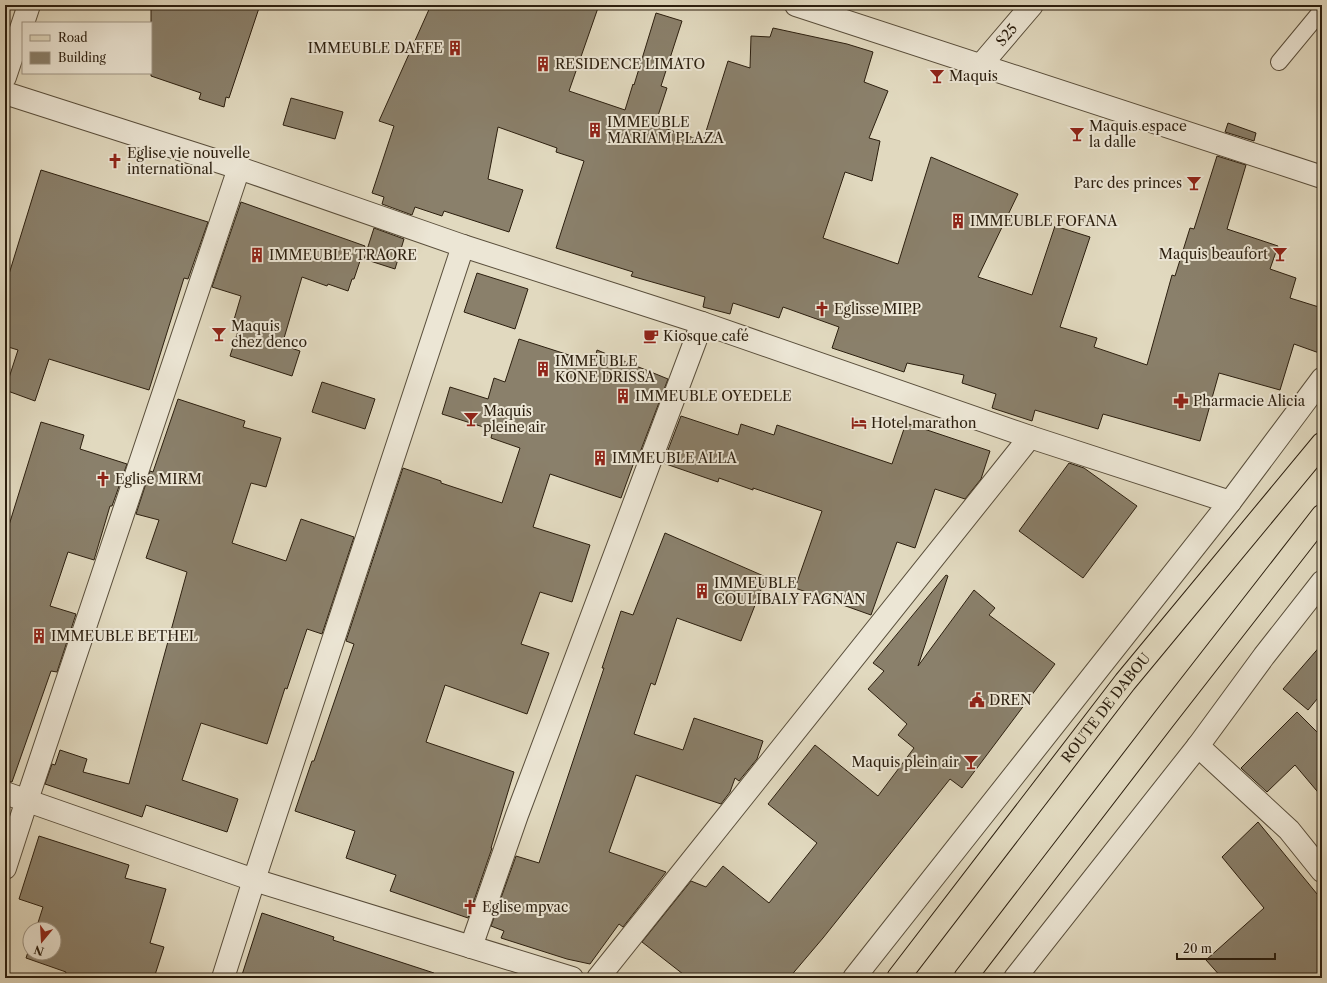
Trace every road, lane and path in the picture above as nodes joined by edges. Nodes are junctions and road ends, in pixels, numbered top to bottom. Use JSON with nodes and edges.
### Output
{"nodes":[{"id":1,"x":29,"y":5,"type":"edge"},
{"id":2,"x":796,"y":5,"type":"edge"},
{"id":3,"x":1032,"y":5,"type":"edge"},
{"id":4,"x":1322,"y":10,"type":"edge"},
{"id":5,"x":23,"y":22,"type":"edge"},
{"id":6,"x":22,"y":26,"type":"edge"},
{"id":7,"x":1280,"y":62,"type":"dead end"},
{"id":8,"x":980,"y":66,"type":"junction"},
{"id":9,"x":5,"y":78,"type":"edge"},
{"id":10,"x":5,"y":93,"type":"edge"},
{"id":11,"x":239,"y":168,"type":"junction"},
{"id":12,"x":1322,"y":177,"type":"edge"},
{"id":13,"x":463,"y":246,"type":"junction"},
{"id":14,"x":702,"y":323,"type":"junction"},
{"id":15,"x":1322,"y":380,"type":"edge"},
{"id":16,"x":1030,"y":437,"type":"junction"},
{"id":17,"x":1322,"y":444,"type":"edge"},
{"id":18,"x":1230,"y":502,"type":"junction"},
{"id":19,"x":1322,"y":516,"type":"edge"},
{"id":20,"x":1322,"y":582,"type":"edge"},
{"id":21,"x":1198,"y":746,"type":"junction"},
{"id":22,"x":5,"y":793,"type":"edge"},
{"id":23,"x":27,"y":800,"type":"junction"},
{"id":24,"x":5,"y":868,"type":"edge"},
{"id":25,"x":1322,"y":871,"type":"edge"},
{"id":26,"x":254,"y":880,"type":"junction"},
{"id":27,"x":471,"y":947,"type":"junction"},
{"id":28,"x":223,"y":978,"type":"edge"},
{"id":29,"x":572,"y":978,"type":"edge"},
{"id":30,"x":598,"y":978,"type":"edge"},
{"id":31,"x":854,"y":978,"type":"edge"},
{"id":32,"x":898,"y":978,"type":"edge"},
{"id":33,"x":965,"y":978,"type":"edge"},
{"id":34,"x":1015,"y":978,"type":"edge"}],
"edges":[{"from":1,"to":5,"type":"street"},
{"from":2,"to":8,"type":"street"},
{"from":3,"to":8,"type":"street","name":"S25"},
{"from":4,"to":7,"type":"lane"},
{"from":6,"to":9,"type":"street"},
{"from":8,"to":12,"type":"street"},
{"from":10,"to":11,"type":"street"},
{"from":11,"to":13,"type":"street"},
{"from":11,"to":23,"type":"street"},
{"from":13,"to":14,"type":"street"},
{"from":13,"to":26,"type":"street"},
{"from":14,"to":16,"type":"street"},
{"from":14,"to":27,"type":"street"},
{"from":15,"to":18,"type":"street"},
{"from":16,"to":18,"type":"street"},
{"from":16,"to":30,"type":"street"},
{"from":17,"to":32,"type":"main road","name":"ROUTE DE DABOU"},
{"from":18,"to":31,"type":"street"},
{"from":19,"to":33,"type":"main road"},
{"from":20,"to":21,"type":"street"},
{"from":21,"to":25,"type":"street"},
{"from":21,"to":34,"type":"street"},
{"from":22,"to":23,"type":"street"},
{"from":23,"to":24,"type":"street"},
{"from":23,"to":26,"type":"street"},
{"from":26,"to":27,"type":"street"},
{"from":26,"to":28,"type":"street"},
{"from":27,"to":29,"type":"street"}]}
